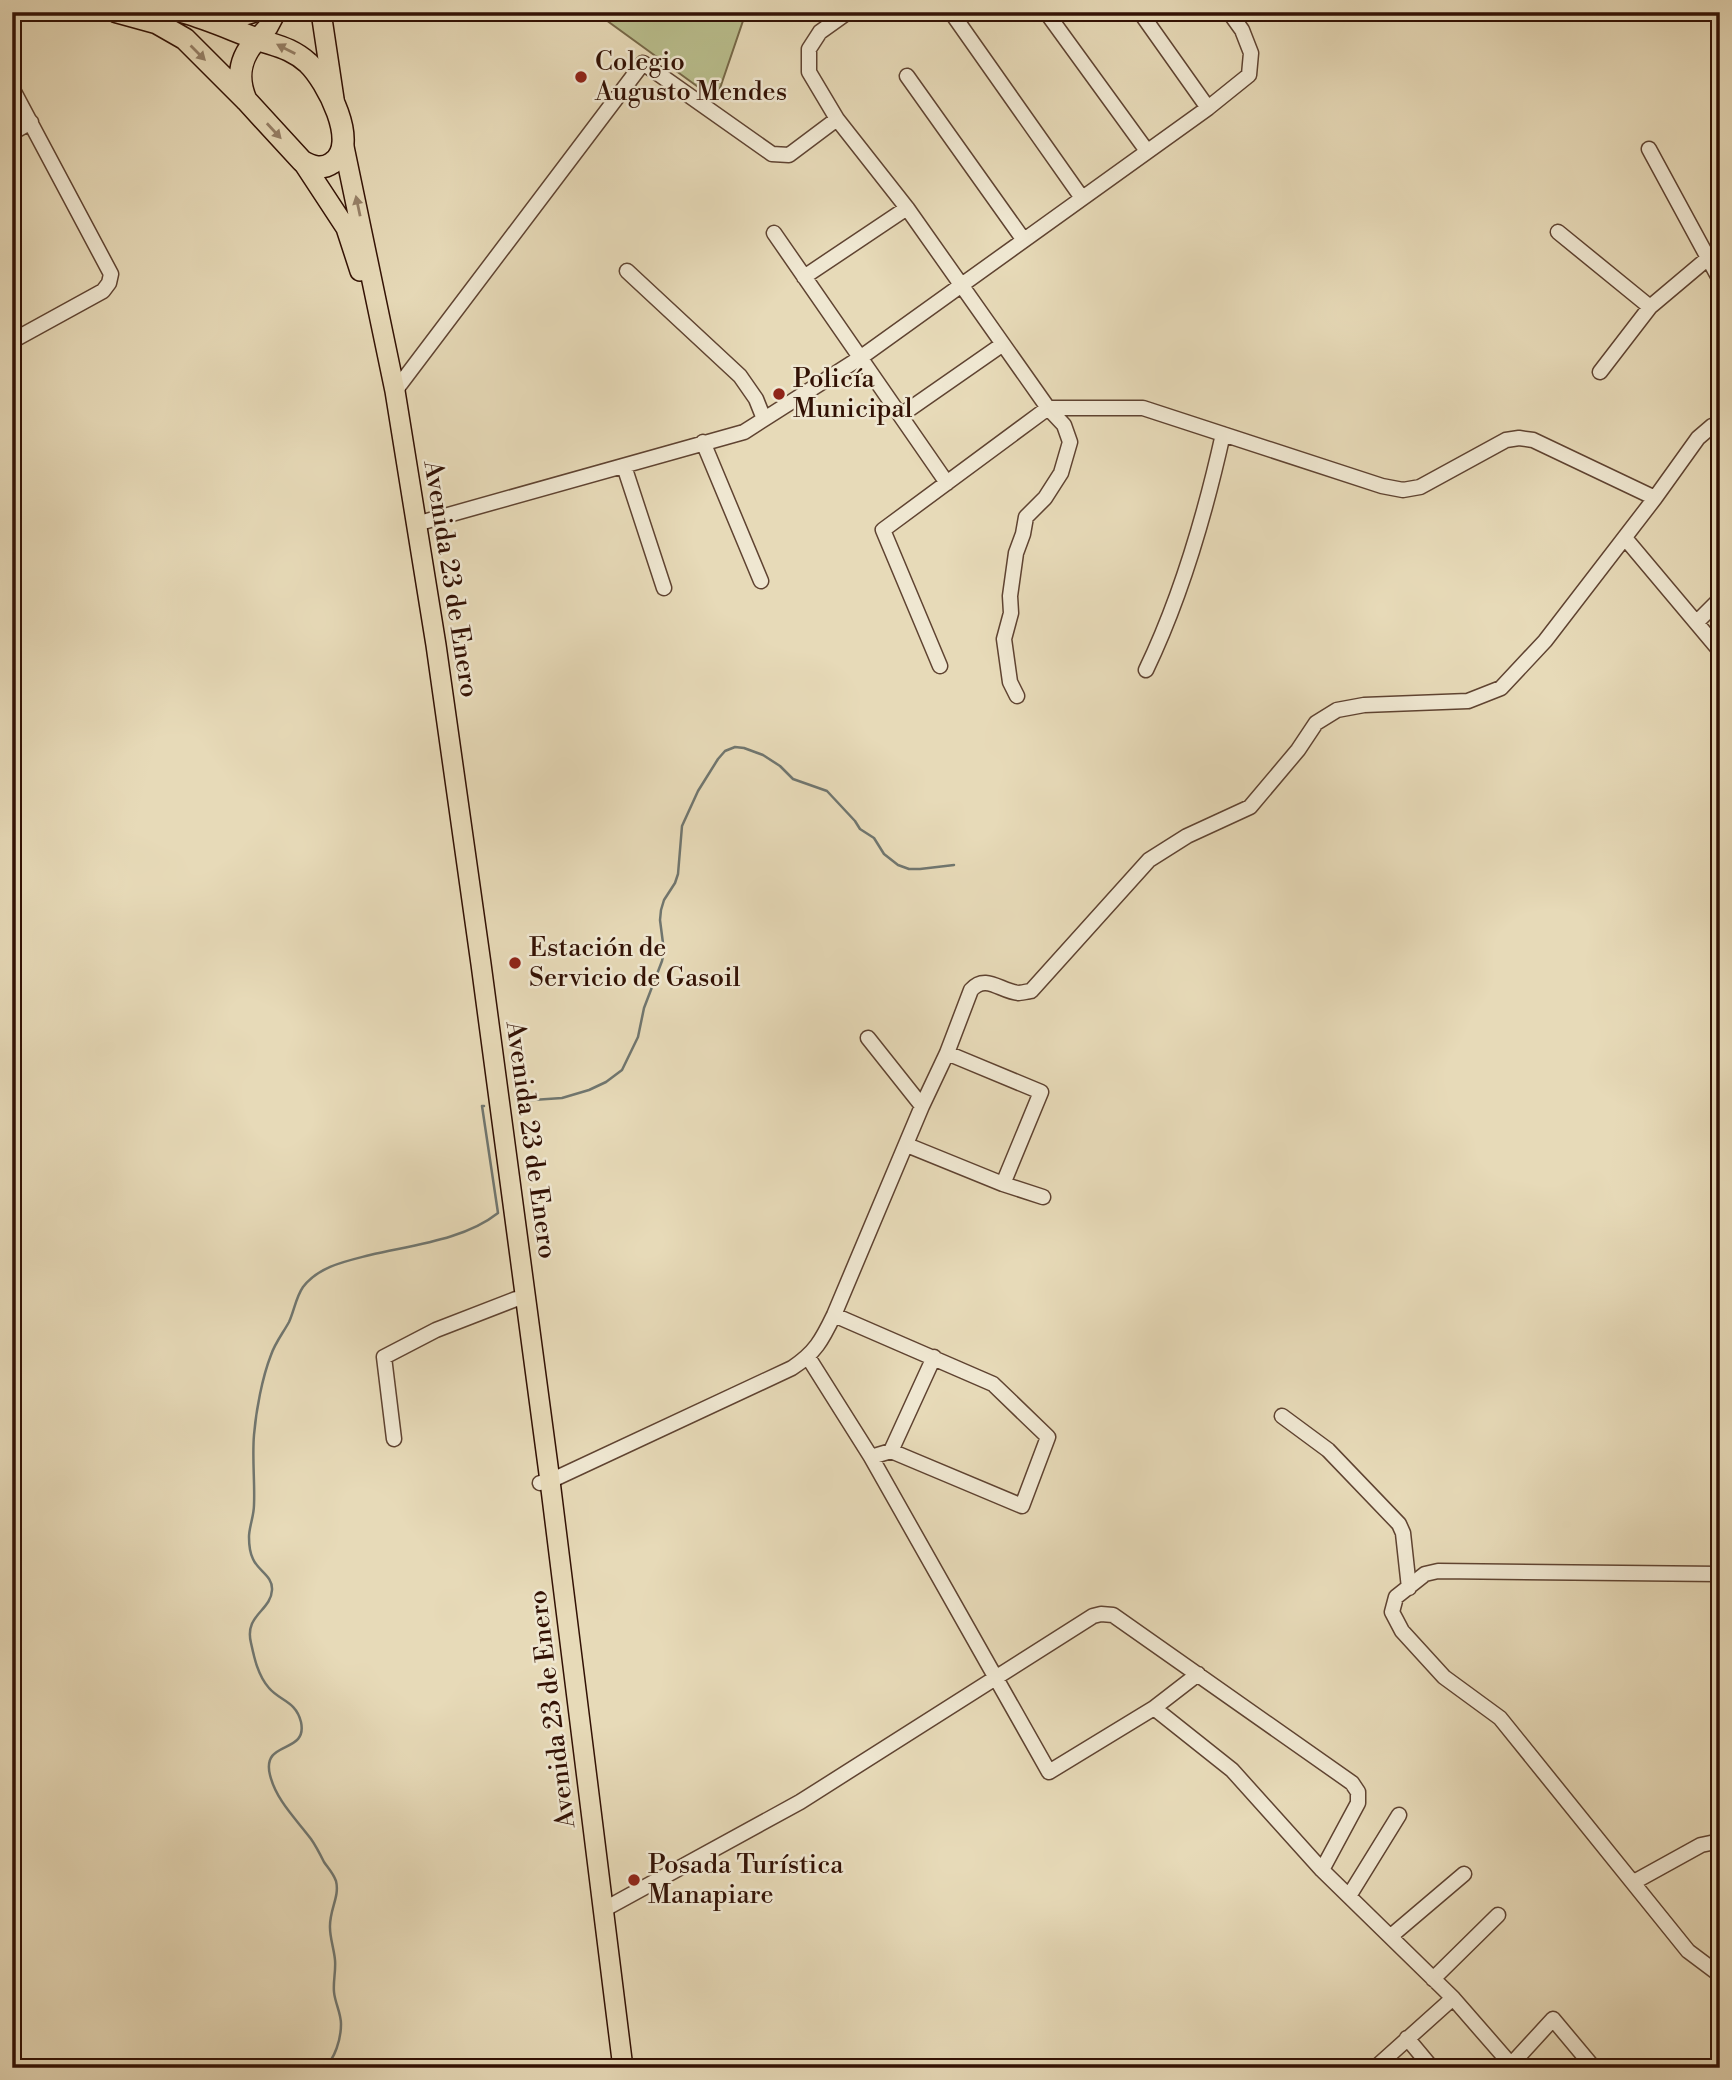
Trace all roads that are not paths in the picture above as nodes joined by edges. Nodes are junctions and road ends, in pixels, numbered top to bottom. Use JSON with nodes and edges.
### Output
{"nodes":[{"id":1,"x":117,"y":12,"type":"edge"},
{"id":2,"x":183,"y":12,"type":"edge"},
{"id":3,"x":251,"y":12,"type":"edge"},
{"id":4,"x":276,"y":12,"type":"edge"},
{"id":5,"x":321,"y":12,"type":"edge"},
{"id":6,"x":848,"y":12,"type":"edge"},
{"id":7,"x":951,"y":12,"type":"edge"},
{"id":8,"x":1046,"y":12,"type":"edge"},
{"id":9,"x":1140,"y":12,"type":"edge"},
{"id":10,"x":1229,"y":12,"type":"edge"},
{"id":11,"x":206,"y":18,"type":"junction"},
{"id":12,"x":257,"y":39,"type":"junction"},
{"id":13,"x":907,"y":76,"type":"dead end"},
{"id":14,"x":12,"y":88,"type":"edge"},
{"id":15,"x":246,"y":100,"type":"junction"},
{"id":16,"x":336,"y":107,"type":"junction"},
{"id":17,"x":1208,"y":108,"type":"junction"},
{"id":18,"x":838,"y":119,"type":"junction"},
{"id":19,"x":31,"y":122,"type":"junction"},
{"id":20,"x":12,"y":133,"type":"edge"},
{"id":21,"x":344,"y":142,"type":"junction"},
{"id":22,"x":1649,"y":149,"type":"dead end"},
{"id":23,"x":1147,"y":151,"type":"junction"},
{"id":24,"x":302,"y":161,"type":"junction"},
{"id":25,"x":1082,"y":198,"type":"junction"},
{"id":26,"x":907,"y":208,"type":"junction"},
{"id":27,"x":1558,"y":232,"type":"dead end"},
{"id":28,"x":774,"y":233,"type":"dead end"},
{"id":29,"x":1023,"y":239,"type":"junction"},
{"id":30,"x":1707,"y":259,"type":"junction"},
{"id":31,"x":627,"y":271,"type":"dead end"},
{"id":32,"x":804,"y":277,"type":"junction"},
{"id":33,"x":1720,"y":280,"type":"edge"},
{"id":34,"x":961,"y":285,"type":"junction"},
{"id":35,"x":1650,"y":307,"type":"junction"},
{"id":36,"x":12,"y":341,"type":"edge"},
{"id":37,"x":1003,"y":344,"type":"junction"},
{"id":38,"x":860,"y":358,"type":"junction"},
{"id":39,"x":1600,"y":372,"type":"dead end"},
{"id":40,"x":395,"y":391,"type":"junction"},
{"id":41,"x":1048,"y":408,"type":"junction"},
{"id":42,"x":901,"y":415,"type":"junction"},
{"id":43,"x":764,"y":419,"type":"junction"},
{"id":44,"x":1720,"y":424,"type":"edge"},
{"id":45,"x":1223,"y":434,"type":"junction"},
{"id":46,"x":704,"y":442,"type":"junction"},
{"id":47,"x":624,"y":466,"type":"junction"},
{"id":48,"x":947,"y":483,"type":"junction"},
{"id":49,"x":1655,"y":498,"type":"junction"},
{"id":50,"x":416,"y":524,"type":"junction"},
{"id":51,"x":1625,"y":538,"type":"junction"},
{"id":52,"x":761,"y":581,"type":"dead end"},
{"id":53,"x":664,"y":588,"type":"dead end"},
{"id":54,"x":1720,"y":599,"type":"edge"},
{"id":55,"x":1697,"y":622,"type":"junction"},
{"id":56,"x":1720,"y":651,"type":"edge"},
{"id":57,"x":940,"y":666,"type":"dead end"},
{"id":58,"x":1146,"y":670,"type":"dead end"},
{"id":59,"x":1017,"y":696,"type":"dead end"},
{"id":60,"x":868,"y":1038,"type":"dead end"},
{"id":61,"x":947,"y":1053,"type":"junction"},
{"id":62,"x":922,"y":1106,"type":"junction"},
{"id":63,"x":907,"y":1145,"type":"junction"},
{"id":64,"x":1003,"y":1184,"type":"junction"},
{"id":65,"x":1043,"y":1197,"type":"dead end"},
{"id":66,"x":516,"y":1299,"type":"junction"},
{"id":67,"x":834,"y":1315,"type":"junction"},
{"id":68,"x":808,"y":1357,"type":"junction"},
{"id":69,"x":934,"y":1357,"type":"junction"},
{"id":70,"x":1282,"y":1416,"type":"dead end"},
{"id":71,"x":394,"y":1438,"type":"dead end"},
{"id":72,"x":891,"y":1451,"type":"junction"},
{"id":73,"x":871,"y":1457,"type":"junction"},
{"id":74,"x":545,"y":1482,"type":"junction"},
{"id":75,"x":1720,"y":1574,"type":"edge"},
{"id":76,"x":1409,"y":1588,"type":"junction"},
{"id":77,"x":1198,"y":1674,"type":"junction"},
{"id":78,"x":995,"y":1679,"type":"junction"},
{"id":79,"x":1154,"y":1708,"type":"junction"},
{"id":80,"x":1399,"y":1815,"type":"dead end"},
{"id":81,"x":1720,"y":1841,"type":"edge"},
{"id":82,"x":1322,"y":1870,"type":"junction"},
{"id":83,"x":1464,"y":1874,"type":"dead end"},
{"id":84,"x":1634,"y":1882,"type":"junction"},
{"id":85,"x":1349,"y":1896,"type":"junction"},
{"id":86,"x":603,"y":1910,"type":"junction"},
{"id":87,"x":1498,"y":1915,"type":"dead end"},
{"id":88,"x":1391,"y":1936,"type":"junction"},
{"id":89,"x":1720,"y":1975,"type":"edge"},
{"id":90,"x":1433,"y":1979,"type":"junction"},
{"id":91,"x":1453,"y":1998,"type":"junction"},
{"id":92,"x":1408,"y":2038,"type":"junction"},
{"id":93,"x":1511,"y":2067,"type":"edge"},
{"id":94,"x":610,"y":2068,"type":"edge"},
{"id":95,"x":623,"y":2068,"type":"edge"},
{"id":96,"x":1375,"y":2068,"type":"edge"},
{"id":97,"x":1432,"y":2068,"type":"edge"},
{"id":98,"x":1594,"y":2068,"type":"edge"}],
"edges":[{"from":1,"to":15,"type":"highway","one_way":true},
{"from":2,"to":11,"type":"highway"},
{"from":3,"to":11,"type":"highway"},
{"from":4,"to":12,"type":"main road"},
{"from":5,"to":16,"type":"main road"},
{"from":6,"to":18,"type":"street"},
{"from":7,"to":25,"type":"street"},
{"from":8,"to":23,"type":"street"},
{"from":9,"to":17,"type":"street"},
{"from":10,"to":17,"type":"street"},
{"from":11,"to":12,"type":"highway"},
{"from":12,"to":15,"type":"highway"},
{"from":16,"to":12,"type":"highway","one_way":true},
{"from":13,"to":29,"type":"street"},
{"from":14,"to":19,"type":"street"},
{"from":15,"to":24,"type":"highway","one_way":true},
{"from":16,"to":21,"type":"highway"},
{"from":17,"to":23,"type":"street"},
{"from":18,"to":26,"type":"street"},
{"from":18,"to":40,"type":"street"},
{"from":19,"to":20,"type":"street"},
{"from":19,"to":36,"type":"street"},
{"from":21,"to":24,"type":"highway"},
{"from":40,"to":21,"type":"main road","name":"Avenida 23 de Enero","one_way":true},
{"from":22,"to":30,"type":"street"},
{"from":23,"to":25,"type":"street"},
{"from":24,"to":66,"type":"main road","name":"Avenida 23 de Enero"},
{"from":25,"to":29,"type":"street"},
{"from":26,"to":32,"type":"street"},
{"from":26,"to":34,"type":"street"},
{"from":27,"to":35,"type":"street"},
{"from":28,"to":32,"type":"street"},
{"from":29,"to":34,"type":"street"},
{"from":30,"to":33,"type":"street"},
{"from":30,"to":35,"type":"street"},
{"from":31,"to":43,"type":"street"},
{"from":32,"to":38,"type":"street"},
{"from":34,"to":37,"type":"street"},
{"from":34,"to":38,"type":"street"},
{"from":35,"to":39,"type":"street"},
{"from":37,"to":41,"type":"street"},
{"from":37,"to":42,"type":"street"},
{"from":38,"to":42,"type":"street"},
{"from":38,"to":43,"type":"street"},
{"from":40,"to":50,"type":"main road","name":"Avenida 23 de Enero"},
{"from":41,"to":45,"type":"street"},
{"from":41,"to":48,"type":"street"},
{"from":41,"to":59,"type":"street"},
{"from":42,"to":48,"type":"street"},
{"from":43,"to":46,"type":"street"},
{"from":44,"to":49,"type":"street"},
{"from":45,"to":49,"type":"street"},
{"from":45,"to":58,"type":"street"},
{"from":46,"to":47,"type":"street"},
{"from":46,"to":52,"type":"street"},
{"from":47,"to":50,"type":"street"},
{"from":47,"to":53,"type":"street"},
{"from":48,"to":57,"type":"street"},
{"from":49,"to":51,"type":"street"},
{"from":50,"to":74,"type":"main road","name":"Avenida 23 de Enero"},
{"from":51,"to":55,"type":"street"},
{"from":51,"to":61,"type":"street"},
{"from":54,"to":55,"type":"street"},
{"from":55,"to":56,"type":"street"},
{"from":60,"to":62,"type":"street"},
{"from":61,"to":62,"type":"street"},
{"from":61,"to":64,"type":"street"},
{"from":62,"to":63,"type":"street"},
{"from":63,"to":64,"type":"street"},
{"from":63,"to":67,"type":"street"},
{"from":64,"to":65,"type":"street"},
{"from":66,"to":71,"type":"street"},
{"from":66,"to":74,"type":"main road","name":"Avenida 23 de Enero"},
{"from":67,"to":68,"type":"street"},
{"from":67,"to":69,"type":"street"},
{"from":68,"to":73,"type":"street"},
{"from":68,"to":74,"type":"street"},
{"from":69,"to":72,"type":"street"},
{"from":69,"to":72,"type":"street"},
{"from":70,"to":76,"type":"street"},
{"from":72,"to":73,"type":"street"},
{"from":73,"to":78,"type":"street"},
{"from":74,"to":86,"type":"main road","name":"Avenida 23 de Enero"},
{"from":74,"to":94,"type":"main road","name":"Avenida 23 de Enero"},
{"from":75,"to":76,"type":"street"},
{"from":76,"to":84,"type":"street"},
{"from":77,"to":78,"type":"street"},
{"from":77,"to":79,"type":"street"},
{"from":77,"to":82,"type":"street"},
{"from":78,"to":79,"type":"street"},
{"from":78,"to":86,"type":"street"},
{"from":79,"to":82,"type":"street"},
{"from":80,"to":85,"type":"street"},
{"from":81,"to":84,"type":"street"},
{"from":82,"to":85,"type":"street"},
{"from":83,"to":88,"type":"street"},
{"from":84,"to":89,"type":"street"},
{"from":85,"to":88,"type":"street"},
{"from":86,"to":95,"type":"main road","name":"Avenida 23 de Enero"},
{"from":87,"to":90,"type":"street"},
{"from":88,"to":90,"type":"street"},
{"from":90,"to":91,"type":"street"},
{"from":91,"to":92,"type":"street"},
{"from":91,"to":93,"type":"street"},
{"from":92,"to":96,"type":"street"},
{"from":92,"to":97,"type":"street"},
{"from":93,"to":98,"type":"street"}]}
